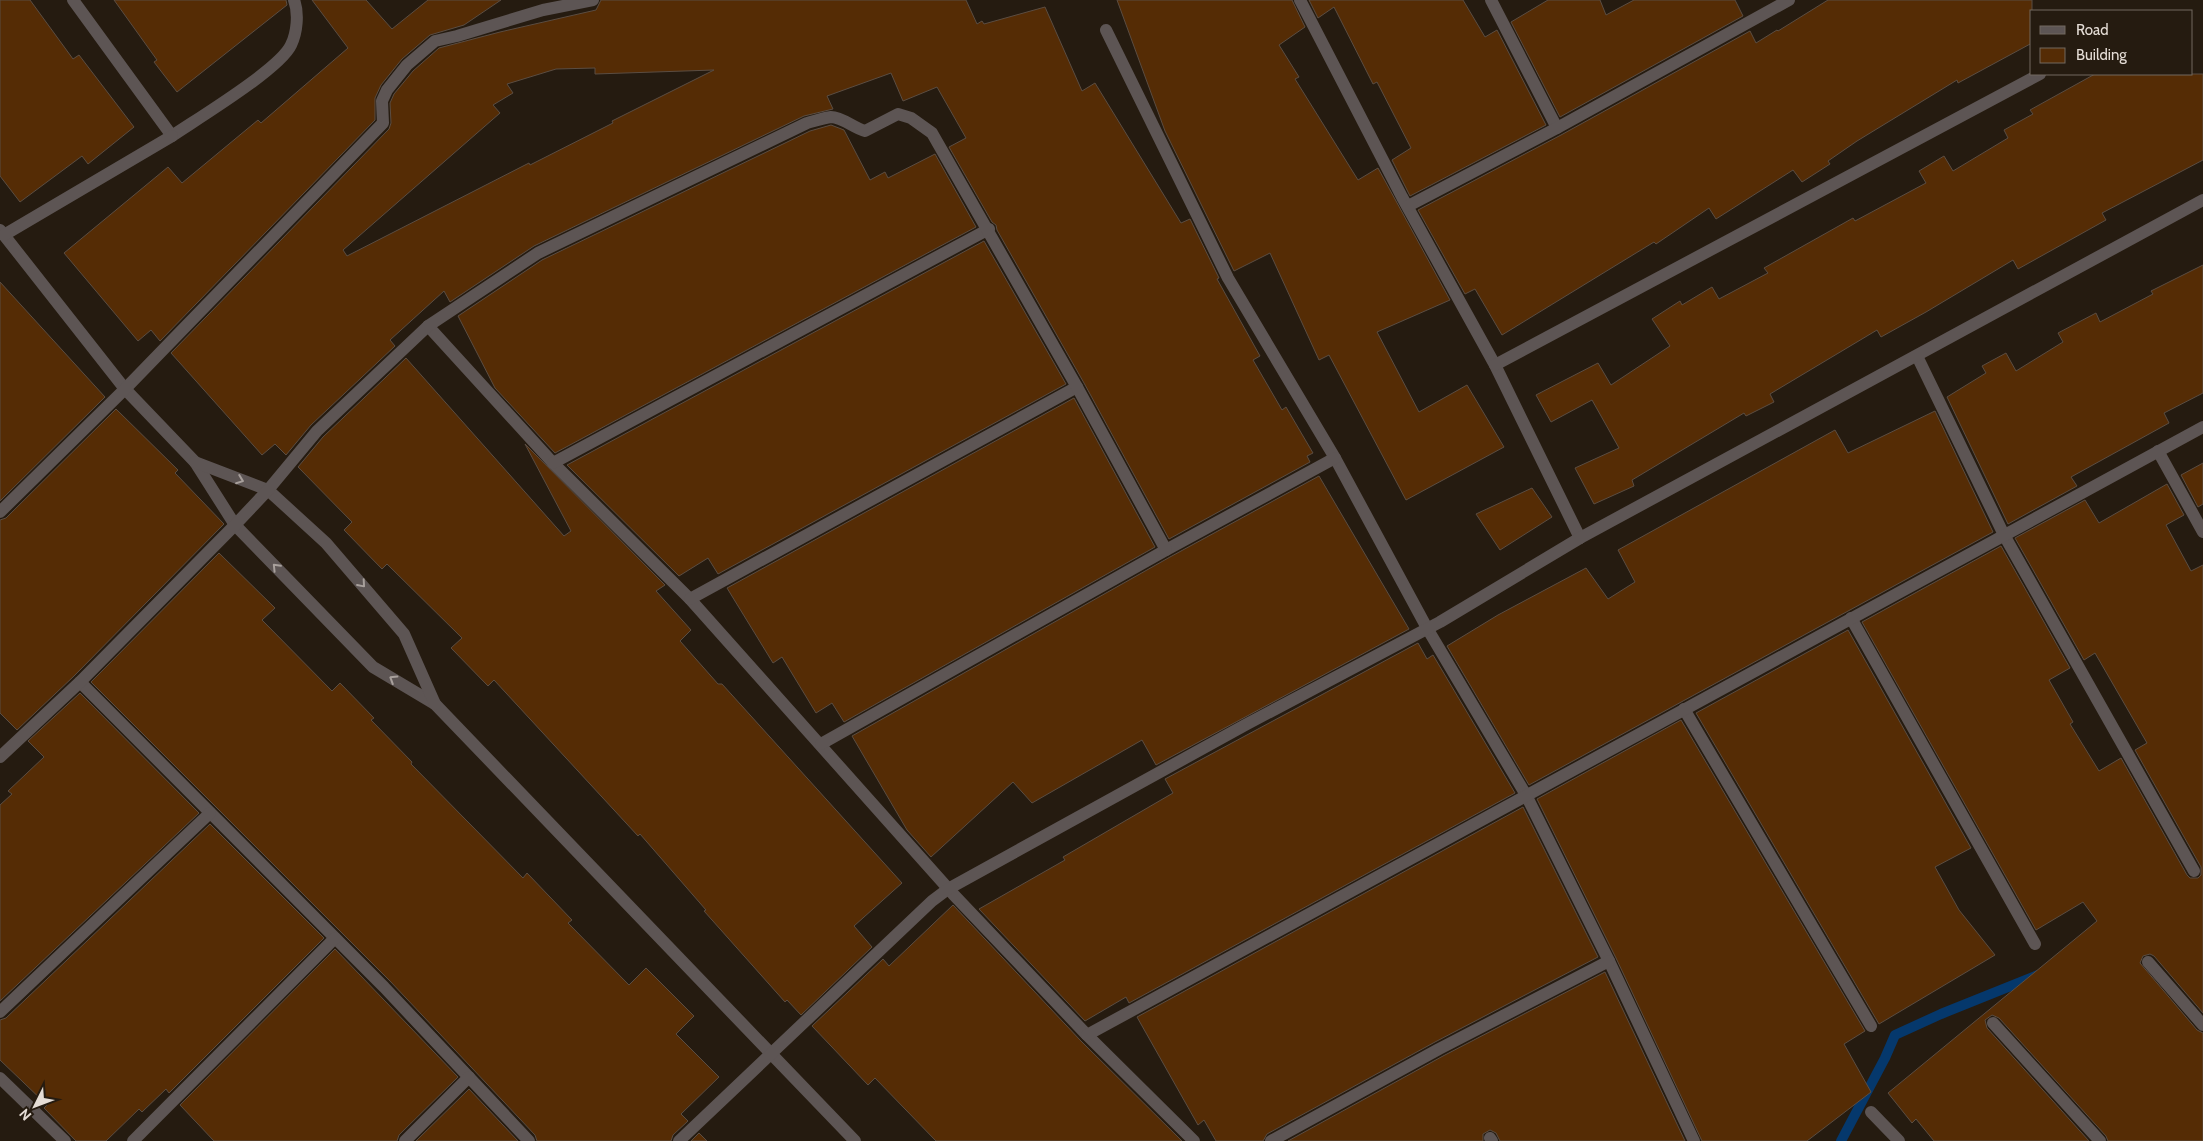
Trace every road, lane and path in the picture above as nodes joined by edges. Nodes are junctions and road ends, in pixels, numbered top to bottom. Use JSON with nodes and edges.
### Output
{"nodes":[{"id":1,"x":73,"y":0,"type":"edge"},
{"id":2,"x":294,"y":0,"type":"edge"},
{"id":3,"x":593,"y":0,"type":"edge"},
{"id":4,"x":1300,"y":0,"type":"edge"},
{"id":5,"x":1491,"y":0,"type":"edge"},
{"id":6,"x":1789,"y":0,"type":"edge"},
{"id":7,"x":1106,"y":30,"type":"dead end"},
{"id":8,"x":2038,"y":75,"type":"edge"},
{"id":9,"x":1557,"y":128,"type":"junction"},
{"id":10,"x":172,"y":136,"type":"junction"},
{"id":11,"x":2203,"y":200,"type":"edge"},
{"id":12,"x":1408,"y":206,"type":"junction"},
{"id":13,"x":989,"y":229,"type":"junction"},
{"id":14,"x":5,"y":237,"type":"edge"},
{"id":15,"x":428,"y":326,"type":"junction"},
{"id":16,"x":1917,"y":356,"type":"junction"},
{"id":17,"x":1495,"y":365,"type":"junction"},
{"id":18,"x":1077,"y":387,"type":"junction"},
{"id":19,"x":125,"y":389,"type":"junction"},
{"id":20,"x":2203,"y":427,"type":"edge"},
{"id":21,"x":2158,"y":451,"type":"junction"},
{"id":22,"x":1335,"y":458,"type":"junction"},
{"id":23,"x":195,"y":462,"type":"junction"},
{"id":24,"x":553,"y":463,"type":"junction"},
{"id":25,"x":268,"y":490,"type":"junction"},
{"id":26,"x":0,"y":512,"type":"edge"},
{"id":27,"x":235,"y":525,"type":"junction"},
{"id":28,"x":2203,"y":532,"type":"edge"},
{"id":29,"x":2004,"y":534,"type":"junction"},
{"id":30,"x":1580,"y":538,"type":"junction"},
{"id":31,"x":1166,"y":550,"type":"junction"},
{"id":32,"x":690,"y":599,"type":"junction"},
{"id":33,"x":1851,"y":618,"type":"junction"},
{"id":34,"x":1427,"y":628,"type":"junction"},
{"id":35,"x":80,"y":682,"type":"junction"},
{"id":36,"x":435,"y":704,"type":"junction"},
{"id":37,"x":1684,"y":709,"type":"junction"},
{"id":38,"x":820,"y":744,"type":"junction"},
{"id":39,"x":0,"y":757,"type":"edge"},
{"id":40,"x":1526,"y":795,"type":"junction"},
{"id":41,"x":210,"y":813,"type":"junction"},
{"id":42,"x":2194,"y":871,"type":"dead end"},
{"id":43,"x":948,"y":889,"type":"junction"},
{"id":44,"x":335,"y":938,"type":"junction"},
{"id":45,"x":2035,"y":944,"type":"dead end"},
{"id":46,"x":1609,"y":961,"type":"junction"},
{"id":47,"x":2148,"y":962,"type":"dead end"},
{"id":48,"x":0,"y":1012,"type":"edge"},
{"id":49,"x":1993,"y":1023,"type":"dead end"},
{"id":50,"x":1871,"y":1026,"type":"dead end"},
{"id":51,"x":2203,"y":1026,"type":"edge"},
{"id":52,"x":1087,"y":1035,"type":"junction"},
{"id":53,"x":772,"y":1054,"type":"junction"},
{"id":54,"x":469,"y":1077,"type":"junction"},
{"id":55,"x":0,"y":1078,"type":"edge"},
{"id":56,"x":1871,"y":1112,"type":"dead end"},
{"id":57,"x":65,"y":1141,"type":"edge"},
{"id":58,"x":133,"y":1141,"type":"edge"},
{"id":59,"x":405,"y":1141,"type":"edge"},
{"id":60,"x":529,"y":1141,"type":"edge"},
{"id":61,"x":679,"y":1141,"type":"edge"},
{"id":62,"x":855,"y":1141,"type":"edge"},
{"id":63,"x":1194,"y":1141,"type":"edge"},
{"id":64,"x":1272,"y":1141,"type":"edge"},
{"id":65,"x":1694,"y":1141,"type":"edge"},
{"id":66,"x":1899,"y":1141,"type":"edge"},
{"id":67,"x":2100,"y":1141,"type":"edge"}],
"edges":[{"from":1,"to":10,"type":"street"},
{"from":2,"to":10,"type":"street"},
{"from":3,"to":19,"type":"street"},
{"from":4,"to":12,"type":"street"},
{"from":5,"to":9,"type":"street"},
{"from":6,"to":9,"type":"street"},
{"from":7,"to":22,"type":"street"},
{"from":8,"to":17,"type":"street"},
{"from":9,"to":12,"type":"street"},
{"from":10,"to":14,"type":"street"},
{"from":11,"to":16,"type":"street"},
{"from":12,"to":17,"type":"street"},
{"from":13,"to":15,"type":"street"},
{"from":13,"to":18,"type":"street"},
{"from":13,"to":24,"type":"street"},
{"from":14,"to":19,"type":"street"},
{"from":15,"to":24,"type":"street"},
{"from":15,"to":25,"type":"street"},
{"from":16,"to":29,"type":"street"},
{"from":16,"to":30,"type":"street"},
{"from":17,"to":30,"type":"street"},
{"from":18,"to":31,"type":"street"},
{"from":18,"to":32,"type":"street"},
{"from":19,"to":23,"type":"street"},
{"from":19,"to":26,"type":"street"},
{"from":20,"to":21,"type":"street"},
{"from":21,"to":28,"type":"street"},
{"from":21,"to":29,"type":"street"},
{"from":22,"to":31,"type":"street"},
{"from":22,"to":34,"type":"street"},
{"from":23,"to":25,"type":"street","one_way":true},
{"from":23,"to":27,"type":"street"},
{"from":24,"to":32,"type":"street"},
{"from":25,"to":27,"type":"street"},
{"from":25,"to":36,"type":"street","one_way":true},
{"from":27,"to":35,"type":"street"},
{"from":36,"to":27,"type":"street","one_way":true},
{"from":29,"to":33,"type":"street"},
{"from":29,"to":42,"type":"street"},
{"from":30,"to":34,"type":"street"},
{"from":31,"to":38,"type":"street"},
{"from":32,"to":38,"type":"street"},
{"from":33,"to":37,"type":"street"},
{"from":33,"to":45,"type":"street"},
{"from":34,"to":40,"type":"street"},
{"from":34,"to":43,"type":"street"},
{"from":35,"to":39,"type":"street"},
{"from":35,"to":41,"type":"street"},
{"from":36,"to":53,"type":"street"},
{"from":37,"to":40,"type":"street"},
{"from":37,"to":50,"type":"street"},
{"from":38,"to":43,"type":"street"},
{"from":40,"to":46,"type":"street"},
{"from":40,"to":52,"type":"street"},
{"from":41,"to":44,"type":"street"},
{"from":41,"to":48,"type":"street"},
{"from":43,"to":52,"type":"street"},
{"from":43,"to":53,"type":"street"},
{"from":44,"to":54,"type":"street"},
{"from":44,"to":58,"type":"street"},
{"from":46,"to":64,"type":"street"},
{"from":46,"to":65,"type":"street"},
{"from":47,"to":51,"type":"street"},
{"from":49,"to":67,"type":"street"},
{"from":52,"to":63,"type":"street"},
{"from":53,"to":61,"type":"street"},
{"from":53,"to":62,"type":"street"},
{"from":54,"to":59,"type":"street"},
{"from":54,"to":60,"type":"street"},
{"from":55,"to":57,"type":"street"},
{"from":56,"to":66,"type":"street"}]}
